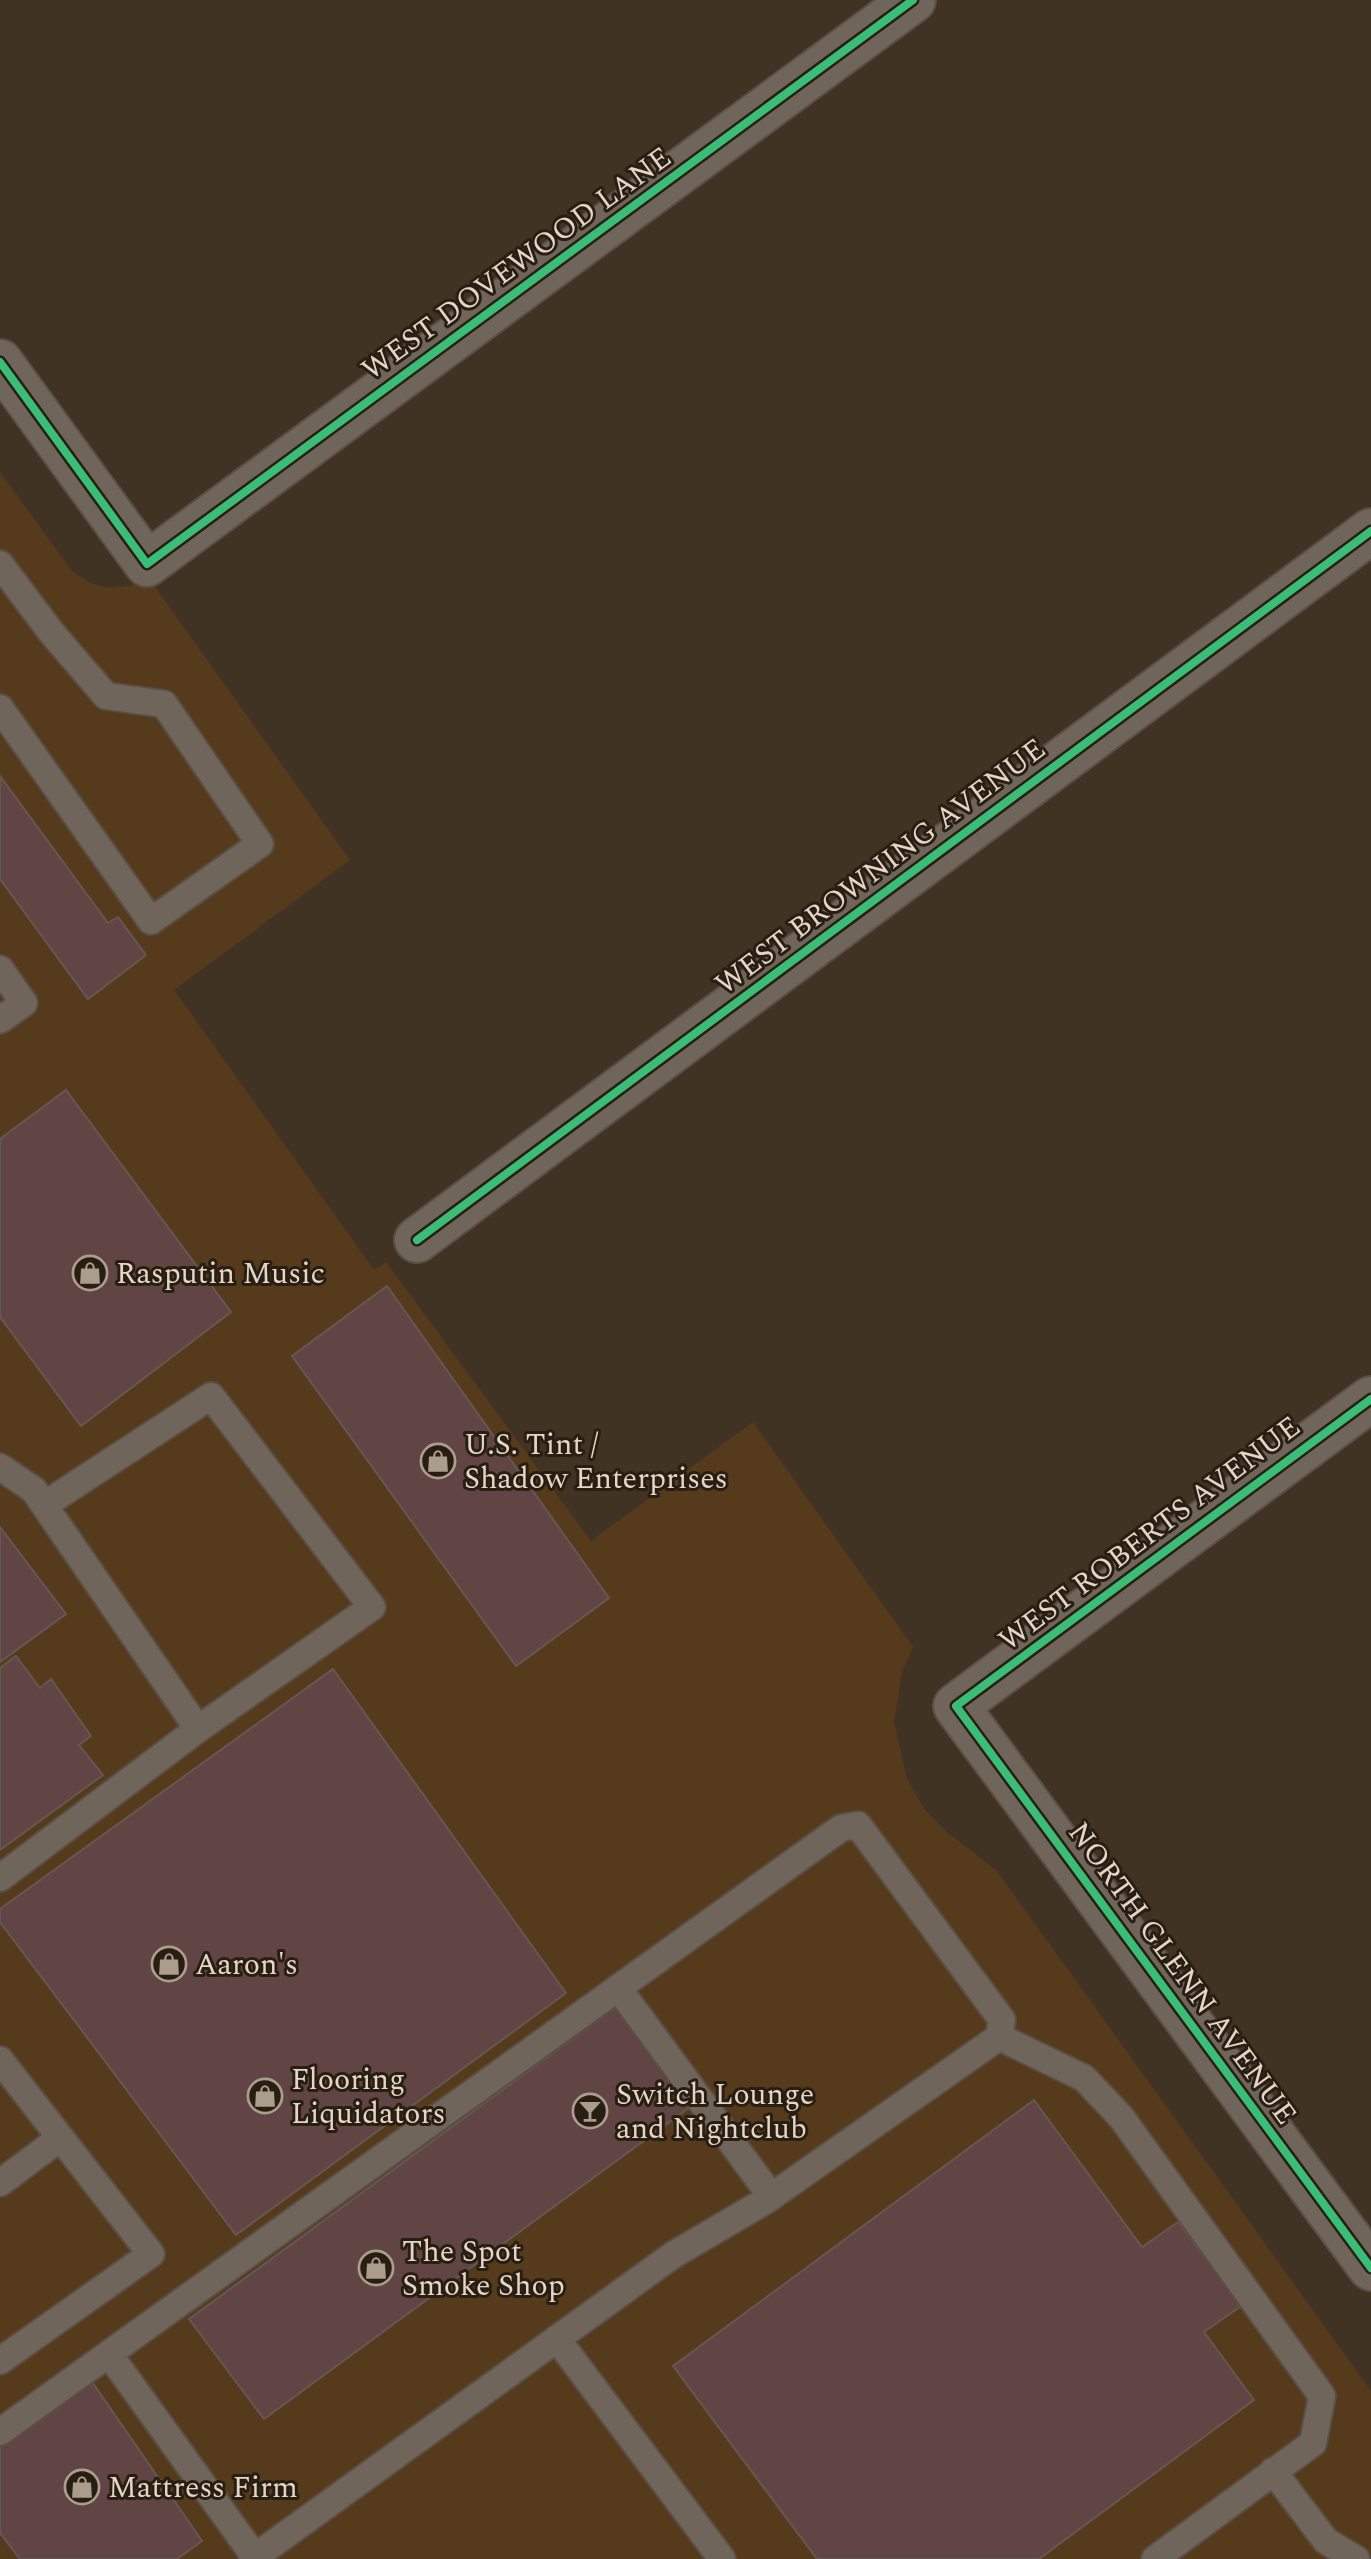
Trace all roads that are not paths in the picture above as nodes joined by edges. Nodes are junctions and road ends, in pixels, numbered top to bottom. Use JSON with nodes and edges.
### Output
{"nodes":[{"id":1,"x":913,"y":0,"type":"edge"},
{"id":2,"x":0,"y":362,"type":"edge"},
{"id":3,"x":1371,"y":531,"type":"edge"},
{"id":4,"x":0,"y":564,"type":"edge"},
{"id":5,"x":0,"y":708,"type":"edge"},
{"id":6,"x":0,"y":969,"type":"edge"},
{"id":7,"x":0,"y":1020,"type":"edge"},
{"id":8,"x":417,"y":1240,"type":"dead end"},
{"id":9,"x":1371,"y":1399,"type":"edge"},
{"id":10,"x":0,"y":1467,"type":"edge"},
{"id":11,"x":44,"y":1505,"type":"junction"},
{"id":12,"x":956,"y":1706,"type":"joint"},
{"id":13,"x":198,"y":1729,"type":"junction"},
{"id":14,"x":0,"y":1878,"type":"edge"},
{"id":15,"x":618,"y":1988,"type":"junction"},
{"id":16,"x":999,"y":2037,"type":"junction"},
{"id":17,"x":0,"y":2060,"type":"edge"},
{"id":18,"x":60,"y":2138,"type":"junction"},
{"id":19,"x":0,"y":2183,"type":"edge"},
{"id":20,"x":771,"y":2196,"type":"junction"},
{"id":21,"x":1364,"y":2243,"type":"edge"},
{"id":22,"x":557,"y":2339,"type":"junction"},
{"id":23,"x":109,"y":2354,"type":"junction"},
{"id":24,"x":0,"y":2361,"type":"edge"},
{"id":25,"x":0,"y":2432,"type":"edge"},
{"id":26,"x":1273,"y":2471,"type":"junction"},
{"id":27,"x":253,"y":2558,"type":"edge"},
{"id":28,"x":722,"y":2559,"type":"edge"},
{"id":29,"x":1155,"y":2559,"type":"edge"},
{"id":30,"x":1356,"y":2559,"type":"edge"}],
"edges":[{"from":1,"to":2,"type":"street","name":"WEST DOVEWOOD LANE"},
{"from":3,"to":8,"type":"street","name":"WEST BROWNING AVENUE"},
{"from":4,"to":5,"type":"lane"},
{"from":6,"to":7,"type":"lane"},
{"from":9,"to":12,"type":"street","name":"WEST ROBERTS AVENUE"},
{"from":10,"to":11,"type":"lane"},
{"from":11,"to":13,"type":"lane"},
{"from":11,"to":13,"type":"lane"},
{"from":12,"to":21,"type":"street","name":"NORTH GLENN AVENUE"},
{"from":13,"to":14,"type":"lane"},
{"from":15,"to":16,"type":"lane"},
{"from":15,"to":20,"type":"lane"},
{"from":15,"to":23,"type":"lane"},
{"from":16,"to":20,"type":"lane"},
{"from":16,"to":26,"type":"lane"},
{"from":17,"to":18,"type":"lane"},
{"from":18,"to":19,"type":"lane"},
{"from":18,"to":24,"type":"lane"},
{"from":20,"to":22,"type":"lane"},
{"from":22,"to":27,"type":"lane"},
{"from":22,"to":28,"type":"lane"},
{"from":23,"to":25,"type":"lane"},
{"from":23,"to":27,"type":"lane"},
{"from":26,"to":29,"type":"lane"},
{"from":26,"to":30,"type":"lane"}]}
